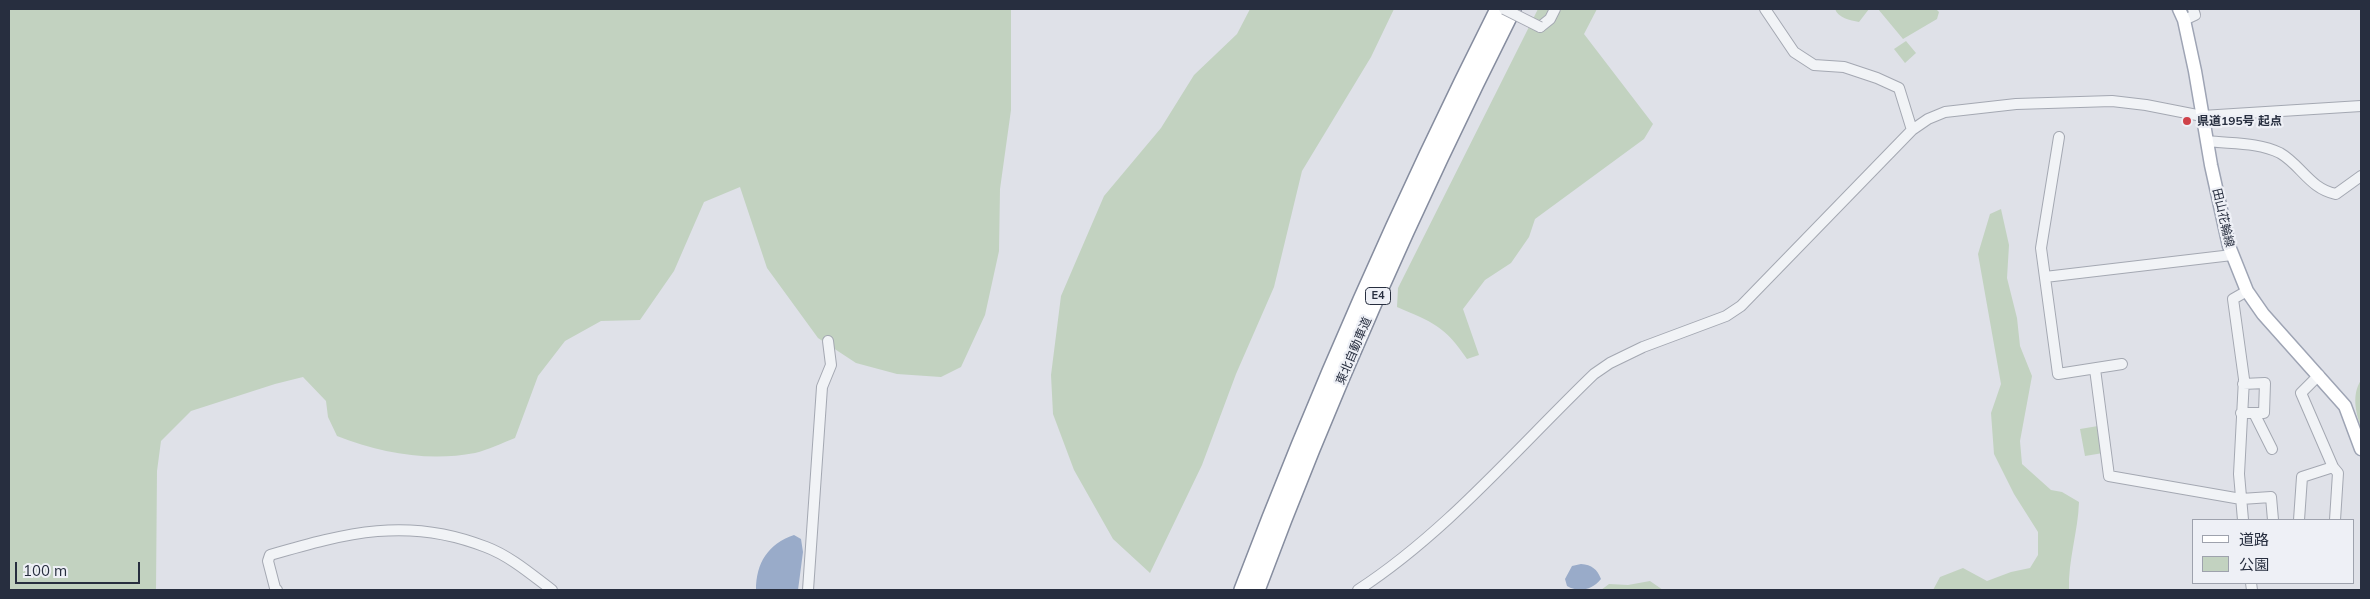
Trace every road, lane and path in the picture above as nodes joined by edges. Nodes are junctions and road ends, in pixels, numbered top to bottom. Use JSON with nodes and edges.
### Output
{"nodes":[{"id":1,"x":1498,"y":9,"type":"edge"},
{"id":2,"x":1504,"y":9,"type":"edge"},
{"id":3,"x":1513,"y":9,"type":"edge"},
{"id":4,"x":1555,"y":9,"type":"edge"},
{"id":5,"x":1765,"y":9,"type":"edge"},
{"id":6,"x":2192,"y":9,"type":"edge"},
{"id":7,"x":2181,"y":14,"type":"edge"},
{"id":8,"x":2361,"y":106,"type":"edge"},
{"id":9,"x":2202,"y":116,"type":"junction"},
{"id":10,"x":1912,"y":130,"type":"junction"},
{"id":11,"x":2058,"y":136,"type":"dead end"},
{"id":12,"x":2207,"y":141,"type":"junction"},
{"id":13,"x":2361,"y":176,"type":"edge"},
{"id":14,"x":2232,"y":255,"type":"junction"},
{"id":15,"x":2045,"y":277,"type":"junction"},
{"id":16,"x":2247,"y":291,"type":"junction"},
{"id":17,"x":828,"y":341,"type":"dead end"},
{"id":18,"x":2122,"y":364,"type":"dead end"},
{"id":19,"x":2095,"y":369,"type":"junction"},
{"id":20,"x":2319,"y":375,"type":"junction"},
{"id":21,"x":2243,"y":384,"type":"junction"},
{"id":22,"x":2241,"y":413,"type":"junction"},
{"id":23,"x":2254,"y":413,"type":"junction"},
{"id":24,"x":2361,"y":448,"type":"edge"},
{"id":25,"x":2272,"y":449,"type":"dead end"},
{"id":26,"x":2333,"y":467,"type":"junction"},
{"id":27,"x":2241,"y":499,"type":"junction"},
{"id":28,"x":2243,"y":519,"type":"edge"},
{"id":29,"x":2273,"y":519,"type":"edge"},
{"id":30,"x":2299,"y":519,"type":"edge"},
{"id":31,"x":2335,"y":519,"type":"edge"},
{"id":32,"x":277,"y":590,"type":"edge"},
{"id":33,"x":552,"y":590,"type":"edge"},
{"id":34,"x":808,"y":590,"type":"edge"},
{"id":35,"x":1242,"y":590,"type":"edge"},
{"id":36,"x":1257,"y":590,"type":"edge"},
{"id":37,"x":1358,"y":590,"type":"edge"}],
"edges":[{"from":1,"to":35,"type":"highway","name":"東北自動車道","number":"E4"},
{"from":2,"to":4,"type":"street","bridge":true},
{"from":3,"to":36,"type":"highway","name":"東北自動車道","number":"E4"},
{"from":5,"to":10,"type":"street"},
{"from":6,"to":7,"type":"street"},
{"from":7,"to":9,"type":"main road","name":"田山花輪線"},
{"from":8,"to":9,"type":"street"},
{"from":9,"to":10,"type":"street"},
{"from":9,"to":12,"type":"main road","name":"田山花輪線"},
{"from":10,"to":37,"type":"street"},
{"from":11,"to":15,"type":"street"},
{"from":12,"to":13,"type":"street"},
{"from":12,"to":14,"type":"main road","name":"田山花輪線"},
{"from":14,"to":15,"type":"street"},
{"from":14,"to":16,"type":"main road","name":"田山花輪線"},
{"from":15,"to":19,"type":"street"},
{"from":16,"to":20,"type":"main road","name":"田山花輪線"},
{"from":16,"to":21,"type":"street"},
{"from":17,"to":34,"type":"street"},
{"from":18,"to":19,"type":"street"},
{"from":19,"to":27,"type":"street"},
{"from":20,"to":24,"type":"main road","name":"田山花輪線"},
{"from":20,"to":26,"type":"street"},
{"from":21,"to":22,"type":"street"},
{"from":21,"to":23,"type":"street"},
{"from":22,"to":23,"type":"street"},
{"from":22,"to":27,"type":"street"},
{"from":23,"to":25,"type":"street"},
{"from":26,"to":30,"type":"street"},
{"from":26,"to":31,"type":"street"},
{"from":27,"to":28,"type":"street"},
{"from":27,"to":29,"type":"street"},
{"from":32,"to":33,"type":"street"}]}
